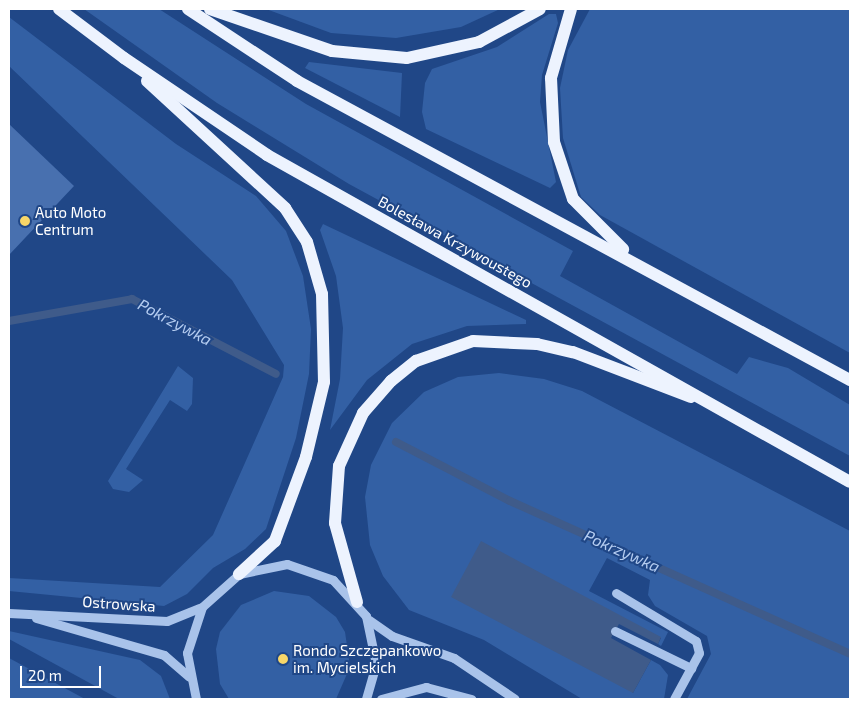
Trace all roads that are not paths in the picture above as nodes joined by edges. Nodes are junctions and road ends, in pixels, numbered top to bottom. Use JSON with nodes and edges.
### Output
{"nodes":[{"id":1,"x":59,"y":9,"type":"edge"},
{"id":2,"x":188,"y":9,"type":"edge"},
{"id":3,"x":210,"y":9,"type":"edge"},
{"id":4,"x":540,"y":9,"type":"edge"},
{"id":5,"x":571,"y":11,"type":"edge"},
{"id":6,"x":124,"y":58,"type":"junction"},
{"id":7,"x":656,"y":272,"type":"junction"},
{"id":8,"x":850,"y":380,"type":"edge"},
{"id":9,"x":719,"y":405,"type":"junction"},
{"id":10,"x":850,"y":482,"type":"edge"},
{"id":11,"x":239,"y":574,"type":"junction"},
{"id":12,"x":616,"y":593,"type":"dead end"},
{"id":13,"x":357,"y":602,"type":"junction"},
{"id":14,"x":202,"y":606,"type":"junction"},
{"id":15,"x":9,"y":613,"type":"edge"},
{"id":16,"x":32,"y":616,"type":"junction"},
{"id":17,"x":366,"y":616,"type":"junction"},
{"id":18,"x":615,"y":631,"type":"dead end"},
{"id":19,"x":691,"y":668,"type":"junction"},
{"id":20,"x":190,"y":681,"type":"junction"},
{"id":21,"x":190,"y":699,"type":"edge"},
{"id":22,"x":196,"y":699,"type":"edge"},
{"id":23,"x":366,"y":699,"type":"edge"},
{"id":24,"x":381,"y":699,"type":"edge"},
{"id":25,"x":471,"y":699,"type":"edge"},
{"id":26,"x":515,"y":699,"type":"edge"},
{"id":27,"x":674,"y":699,"type":"edge"}],
"edges":[{"from":1,"to":6,"type":"main road","name":"Bolesława Krzywoustego"},
{"from":2,"to":7,"type":"main road"},
{"from":3,"to":4,"type":"main road"},
{"from":5,"to":7,"type":"main road"},
{"from":6,"to":9,"type":"main road","name":"Bolesława Krzywoustego"},
{"from":6,"to":11,"type":"main road"},
{"from":7,"to":8,"type":"main road"},
{"from":9,"to":10,"type":"main road","name":"Bolesława Krzywoustego"},
{"from":9,"to":13,"type":"main road"},
{"from":11,"to":13,"type":"street"},
{"from":11,"to":14,"type":"street"},
{"from":12,"to":19,"type":"street"},
{"from":13,"to":17,"type":"street"},
{"from":14,"to":16,"type":"street","name":"Ostrowska"},
{"from":14,"to":20,"type":"street"},
{"from":15,"to":16,"type":"street","name":"Ostrowska"},
{"from":16,"to":20,"type":"street","name":"Ostrowska"},
{"from":17,"to":23,"type":"street"},
{"from":17,"to":26,"type":"street"},
{"from":18,"to":19,"type":"street"},
{"from":19,"to":27,"type":"street"},
{"from":20,"to":21,"type":"street"},
{"from":20,"to":22,"type":"street"},
{"from":24,"to":25,"type":"street"}]}
